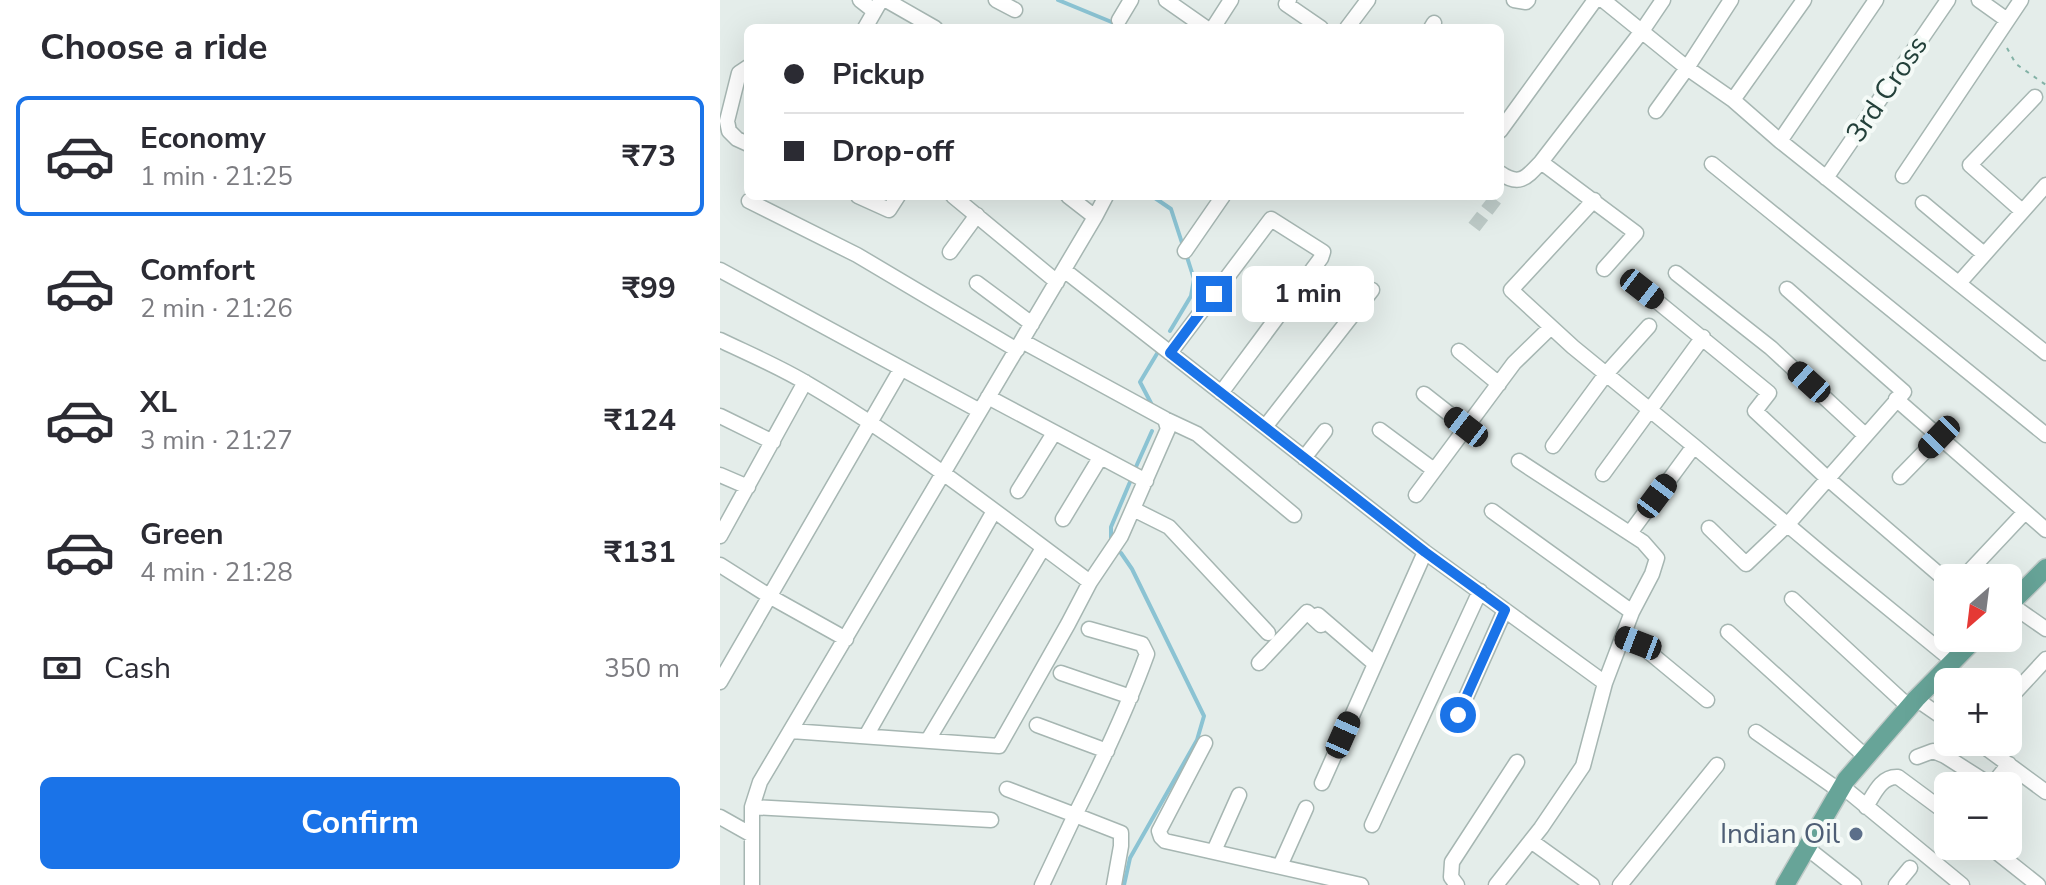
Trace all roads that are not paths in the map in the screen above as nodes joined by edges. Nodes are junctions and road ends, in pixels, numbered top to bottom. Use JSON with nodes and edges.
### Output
{"nodes":[{"id":1,"x":860,"y":0,"type":"edge"},
{"id":2,"x":996,"y":0,"type":"edge"},
{"id":3,"x":1131,"y":0,"type":"edge"},
{"id":4,"x":1166,"y":0,"type":"edge"},
{"id":5,"x":1231,"y":0,"type":"edge"},
{"id":6,"x":1289,"y":0,"type":"edge"},
{"id":7,"x":1368,"y":0,"type":"edge"},
{"id":8,"x":1514,"y":0,"type":"edge"},
{"id":9,"x":1528,"y":0,"type":"edge"},
{"id":10,"x":1595,"y":0,"type":"edge"},
{"id":11,"x":1603,"y":0,"type":"edge"},
{"id":12,"x":1663,"y":0,"type":"edge"},
{"id":13,"x":1731,"y":0,"type":"edge"},
{"id":14,"x":1876,"y":0,"type":"edge"},
{"id":15,"x":1948,"y":0,"type":"edge"},
{"id":16,"x":1979,"y":0,"type":"edge"},
{"id":17,"x":2021,"y":0,"type":"edge"},
{"id":18,"x":1799,"y":2,"type":"edge"},
{"id":19,"x":880,"y":4,"type":"edge"},
{"id":20,"x":1015,"y":10,"type":"dead end"},
{"id":21,"x":1119,"y":20,"type":"dead end"},
{"id":22,"x":2007,"y":20,"type":"junction"},
{"id":23,"x":868,"y":24,"type":"edge"},
{"id":24,"x":926,"y":24,"type":"edge"},
{"id":25,"x":1200,"y":24,"type":"edge"},
{"id":26,"x":1216,"y":24,"type":"edge"},
{"id":27,"x":1315,"y":24,"type":"edge"},
{"id":28,"x":1350,"y":24,"type":"edge"},
{"id":29,"x":1642,"y":31,"type":"junction"},
{"id":30,"x":1687,"y":68,"type":"junction"},
{"id":31,"x":744,"y":70,"type":"edge"},
{"id":32,"x":2035,"y":97,"type":"dead end"},
{"id":33,"x":1733,"y":100,"type":"junction"},
{"id":34,"x":1656,"y":111,"type":"dead end"},
{"id":35,"x":723,"y":120,"type":"edge"},
{"id":36,"x":1504,"y":125,"type":"edge"},
{"id":37,"x":1780,"y":141,"type":"junction"},
{"id":38,"x":744,"y":142,"type":"edge"},
{"id":39,"x":1541,"y":162,"type":"junction"},
{"id":40,"x":1712,"y":164,"type":"dead end"},
{"id":41,"x":1903,"y":176,"type":"dead end"},
{"id":42,"x":1826,"y":178,"type":"junction"},
{"id":43,"x":1506,"y":179,"type":"edge"},
{"id":44,"x":2046,"y":185,"type":"edge"},
{"id":45,"x":867,"y":200,"type":"edge"},
{"id":46,"x":895,"y":200,"type":"edge"},
{"id":47,"x":958,"y":200,"type":"edge"},
{"id":48,"x":1073,"y":200,"type":"edge"},
{"id":49,"x":1104,"y":200,"type":"edge"},
{"id":50,"x":1220,"y":200,"type":"edge"},
{"id":51,"x":1594,"y":200,"type":"junction"},
{"id":52,"x":749,"y":201,"type":"dead end"},
{"id":53,"x":1923,"y":203,"type":"dead end"},
{"id":54,"x":2022,"y":211,"type":"junction"},
{"id":55,"x":977,"y":215,"type":"junction"},
{"id":56,"x":1095,"y":217,"type":"junction"},
{"id":57,"x":1185,"y":251,"type":"dead end"},
{"id":58,"x":950,"y":252,"type":"dead end"},
{"id":59,"x":1984,"y":254,"type":"junction"},
{"id":60,"x":1604,"y":269,"type":"dead end"},
{"id":61,"x":720,"y":270,"type":"edge"},
{"id":62,"x":1676,"y":273,"type":"dead end"},
{"id":63,"x":1060,"y":276,"type":"junction"},
{"id":64,"x":977,"y":283,"type":"dead end"},
{"id":65,"x":1959,"y":283,"type":"junction"},
{"id":66,"x":1642,"y":289,"type":"dead end"},
{"id":67,"x":1787,"y":289,"type":"dead end"},
{"id":68,"x":1372,"y":290,"type":"dead end"},
{"id":69,"x":1032,"y":324,"type":"junction"},
{"id":70,"x":1649,"y":326,"type":"dead end"},
{"id":71,"x":1551,"y":327,"type":"junction"},
{"id":72,"x":1703,"y":337,"type":"junction"},
{"id":73,"x":720,"y":340,"type":"edge"},
{"id":74,"x":1019,"y":345,"type":"junction"},
{"id":75,"x":1459,"y":351,"type":"dead end"},
{"id":76,"x":1170,"y":353,"type":"junction"},
{"id":77,"x":2046,"y":353,"type":"edge"},
{"id":78,"x":901,"y":369,"type":"junction"},
{"id":79,"x":1606,"y":374,"type":"junction"},
{"id":80,"x":805,"y":382,"type":"junction"},
{"id":81,"x":1499,"y":384,"type":"junction"},
{"id":82,"x":1221,"y":393,"type":"junction"},
{"id":83,"x":1424,"y":394,"type":"dead end"},
{"id":84,"x":988,"y":397,"type":"junction"},
{"id":85,"x":1896,"y":399,"type":"junction"},
{"id":86,"x":1649,"y":410,"type":"junction"},
{"id":87,"x":980,"y":411,"type":"junction"},
{"id":88,"x":720,"y":416,"type":"edge"},
{"id":89,"x":1165,"y":419,"type":"junction"},
{"id":90,"x":870,"y":422,"type":"junction"},
{"id":91,"x":1265,"y":427,"type":"junction"},
{"id":92,"x":1466,"y":427,"type":"junction"},
{"id":93,"x":1380,"y":430,"type":"dead end"},
{"id":94,"x":1325,"y":431,"type":"dead end"},
{"id":95,"x":1054,"y":433,"type":"junction"},
{"id":96,"x":1865,"y":435,"type":"junction"},
{"id":97,"x":2046,"y":435,"type":"edge"},
{"id":98,"x":1939,"y":437,"type":"junction"},
{"id":99,"x":773,"y":442,"type":"junction"},
{"id":100,"x":1553,"y":446,"type":"dead end"},
{"id":101,"x":1694,"y":446,"type":"junction"},
{"id":102,"x":1100,"y":458,"type":"junction"},
{"id":103,"x":1304,"y":458,"type":"junction"},
{"id":104,"x":1519,"y":461,"type":"dead end"},
{"id":105,"x":1434,"y":470,"type":"junction"},
{"id":106,"x":942,"y":473,"type":"junction"},
{"id":107,"x":1603,"y":474,"type":"dead end"},
{"id":108,"x":720,"y":475,"type":"edge"},
{"id":109,"x":1900,"y":477,"type":"dead end"},
{"id":110,"x":1827,"y":478,"type":"junction"},
{"id":111,"x":1146,"y":481,"type":"junction"},
{"id":112,"x":748,"y":487,"type":"junction"},
{"id":113,"x":1018,"y":491,"type":"dead end"},
{"id":114,"x":1416,"y":495,"type":"dead end"},
{"id":115,"x":1133,"y":509,"type":"junction"},
{"id":116,"x":994,"y":511,"type":"junction"},
{"id":117,"x":1492,"y":511,"type":"dead end"},
{"id":118,"x":2025,"y":512,"type":"junction"},
{"id":119,"x":1294,"y":515,"type":"dead end"},
{"id":120,"x":1063,"y":519,"type":"dead end"},
{"id":121,"x":1788,"y":524,"type":"junction"},
{"id":122,"x":1709,"y":528,"type":"dead end"},
{"id":123,"x":2046,"y":530,"type":"edge"},
{"id":124,"x":1630,"y":533,"type":"junction"},
{"id":125,"x":720,"y":536,"type":"edge"},
{"id":126,"x":1043,"y":548,"type":"junction"},
{"id":127,"x":1425,"y":552,"type":"junction"},
{"id":128,"x":1976,"y":564,"type":"edge"},
{"id":129,"x":720,"y":565,"type":"edge"},
{"id":130,"x":2046,"y":568,"type":"edge"},
{"id":131,"x":1934,"y":570,"type":"edge"},
{"id":132,"x":1090,"y":582,"type":"junction"},
{"id":133,"x":1480,"y":591,"type":"junction"},
{"id":134,"x":2022,"y":592,"type":"edge"},
{"id":135,"x":769,"y":596,"type":"junction"},
{"id":136,"x":1792,"y":599,"type":"dead end"},
{"id":137,"x":1310,"y":608,"type":"dead end"},
{"id":138,"x":1505,"y":610,"type":"junction"},
{"id":139,"x":1632,"y":612,"type":"junction"},
{"id":140,"x":2022,"y":613,"type":"edge"},
{"id":141,"x":1323,"y":623,"type":"junction"},
{"id":142,"x":1089,"y":629,"type":"dead end"},
{"id":143,"x":2046,"y":629,"type":"edge"},
{"id":144,"x":1728,"y":632,"type":"dead end"},
{"id":145,"x":1268,"y":633,"type":"dead end"},
{"id":146,"x":1623,"y":637,"type":"junction"},
{"id":147,"x":846,"y":639,"type":"junction"},
{"id":148,"x":1962,"y":652,"type":"edge"},
{"id":149,"x":2046,"y":659,"type":"edge"},
{"id":150,"x":1953,"y":661,"type":"junction"},
{"id":151,"x":1259,"y":663,"type":"dead end"},
{"id":152,"x":1375,"y":664,"type":"junction"},
{"id":153,"x":1061,"y":673,"type":"dead end"},
{"id":154,"x":720,"y":682,"type":"edge"},
{"id":155,"x":1605,"y":683,"type":"junction"},
{"id":156,"x":2022,"y":685,"type":"edge"},
{"id":157,"x":1131,"y":697,"type":"junction"},
{"id":158,"x":1707,"y":700,"type":"dead end"},
{"id":159,"x":1913,"y":703,"type":"junction"},
{"id":160,"x":1934,"y":714,"type":"edge"},
{"id":161,"x":1458,"y":715,"type":"dead end"},
{"id":162,"x":1037,"y":725,"type":"dead end"},
{"id":163,"x":791,"y":731,"type":"junction"},
{"id":164,"x":1756,"y":732,"type":"dead end"},
{"id":165,"x":866,"y":736,"type":"junction"},
{"id":166,"x":928,"y":740,"type":"junction"},
{"id":167,"x":1205,"y":743,"type":"dead end"},
{"id":168,"x":1107,"y":751,"type":"junction"},
{"id":169,"x":1998,"y":756,"type":"edge"},
{"id":170,"x":1866,"y":757,"type":"junction"},
{"id":171,"x":1917,"y":757,"type":"dead end"},
{"id":172,"x":1517,"y":762,"type":"dead end"},
{"id":173,"x":2009,"y":764,"type":"junction"},
{"id":174,"x":1717,"y":765,"type":"dead end"},
{"id":175,"x":1322,"y":783,"type":"dead end"},
{"id":176,"x":1843,"y":786,"type":"junction"},
{"id":177,"x":1007,"y":789,"type":"dead end"},
{"id":178,"x":2046,"y":792,"type":"edge"},
{"id":179,"x":1239,"y":795,"type":"dead end"},
{"id":180,"x":1869,"y":802,"type":"junction"},
{"id":181,"x":1934,"y":804,"type":"edge"},
{"id":182,"x":752,"y":807,"type":"junction"},
{"id":183,"x":1306,"y":808,"type":"dead end"},
{"id":184,"x":1075,"y":815,"type":"junction"},
{"id":185,"x":720,"y":817,"type":"edge"},
{"id":186,"x":991,"y":820,"type":"dead end"},
{"id":187,"x":1372,"y":825,"type":"dead end"},
{"id":188,"x":752,"y":835,"type":"junction"},
{"id":189,"x":1531,"y":841,"type":"junction"},
{"id":190,"x":1807,"y":848,"type":"junction"},
{"id":191,"x":1214,"y":851,"type":"junction"},
{"id":192,"x":2007,"y":860,"type":"edge"},
{"id":193,"x":1280,"y":866,"type":"junction"},
{"id":194,"x":1910,"y":868,"type":"dead end"},
{"id":195,"x":752,"y":885,"type":"edge"},
{"id":196,"x":1042,"y":885,"type":"edge"},
{"id":197,"x":1114,"y":885,"type":"edge"},
{"id":198,"x":1361,"y":885,"type":"edge"},
{"id":199,"x":1457,"y":885,"type":"edge"},
{"id":200,"x":1496,"y":885,"type":"edge"},
{"id":201,"x":1592,"y":885,"type":"edge"},
{"id":202,"x":1620,"y":885,"type":"edge"},
{"id":203,"x":1785,"y":885,"type":"edge"},
{"id":204,"x":1854,"y":885,"type":"edge"},
{"id":205,"x":1896,"y":885,"type":"edge"},
{"id":206,"x":1962,"y":885,"type":"edge"},
{"id":207,"x":2038,"y":885,"type":"edge"}],
"edges":[{"from":1,"to":19,"type":"street"},
{"from":2,"to":20,"type":"street"},
{"from":3,"to":21,"type":"street"},
{"from":4,"to":25,"type":"street"},
{"from":5,"to":26,"type":"street"},
{"from":6,"to":27,"type":"street"},
{"from":7,"to":28,"type":"street"},
{"from":8,"to":9,"type":"street"},
{"from":10,"to":36,"type":"street"},
{"from":11,"to":29,"type":"street"},
{"from":12,"to":29,"type":"street"},
{"from":13,"to":30,"type":"street"},
{"from":14,"to":37,"type":"street"},
{"from":15,"to":42,"type":"street","name":"3rd Cross"},
{"from":16,"to":22,"type":"street"},
{"from":17,"to":22,"type":"street"},
{"from":18,"to":33,"type":"street"},
{"from":19,"to":23,"type":"street"},
{"from":19,"to":24,"type":"street"},
{"from":22,"to":41,"type":"street"},
{"from":29,"to":30,"type":"street"},
{"from":29,"to":39,"type":"street"},
{"from":30,"to":33,"type":"street"},
{"from":30,"to":34,"type":"street"},
{"from":31,"to":35,"type":"street"},
{"from":32,"to":54,"type":"street"},
{"from":33,"to":37,"type":"street"},
{"from":35,"to":38,"type":"street"},
{"from":37,"to":42,"type":"street"},
{"from":39,"to":43,"type":"street"},
{"from":39,"to":51,"type":"street"},
{"from":40,"to":97,"type":"street"},
{"from":42,"to":65,"type":"street"},
{"from":44,"to":54,"type":"street"},
{"from":45,"to":46,"type":"street"},
{"from":47,"to":55,"type":"street"},
{"from":48,"to":56,"type":"street"},
{"from":49,"to":56,"type":"street"},
{"from":50,"to":57,"type":"street"},
{"from":51,"to":60,"type":"street"},
{"from":51,"to":71,"type":"street"},
{"from":52,"to":74,"type":"street"},
{"from":53,"to":59,"type":"street"},
{"from":54,"to":59,"type":"street"},
{"from":55,"to":58,"type":"street"},
{"from":55,"to":63,"type":"street"},
{"from":56,"to":63,"type":"street"},
{"from":59,"to":65,"type":"street"},
{"from":61,"to":78,"type":"street"},
{"from":62,"to":96,"type":"street"},
{"from":63,"to":69,"type":"street"},
{"from":63,"to":76,"type":"street"},
{"from":64,"to":69,"type":"street"},
{"from":65,"to":77,"type":"street"},
{"from":66,"to":72,"type":"street"},
{"from":67,"to":85,"type":"street"},
{"from":68,"to":91,"type":"street"},
{"from":69,"to":74,"type":"street"},
{"from":70,"to":79,"type":"street"},
{"from":71,"to":79,"type":"street"},
{"from":71,"to":81,"type":"street"},
{"from":72,"to":86,"type":"street"},
{"from":72,"to":110,"type":"street"},
{"from":73,"to":80,"type":"street"},
{"from":74,"to":84,"type":"street"},
{"from":74,"to":89,"type":"street"},
{"from":75,"to":81,"type":"street"},
{"from":76,"to":82,"type":"street"},
{"from":76,"to":82,"type":"street"},
{"from":78,"to":87,"type":"street"},
{"from":78,"to":90,"type":"street"},
{"from":79,"to":86,"type":"street"},
{"from":79,"to":100,"type":"street"},
{"from":80,"to":90,"type":"street"},
{"from":80,"to":99,"type":"street"},
{"from":81,"to":92,"type":"street"},
{"from":82,"to":91,"type":"street"},
{"from":83,"to":92,"type":"street"},
{"from":84,"to":87,"type":"street"},
{"from":84,"to":95,"type":"street"},
{"from":85,"to":96,"type":"street"},
{"from":85,"to":98,"type":"street"},
{"from":86,"to":101,"type":"street"},
{"from":86,"to":107,"type":"street"},
{"from":87,"to":106,"type":"street"},
{"from":88,"to":99,"type":"street"},
{"from":89,"to":111,"type":"street"},
{"from":89,"to":119,"type":"street"},
{"from":90,"to":106,"type":"street"},
{"from":90,"to":135,"type":"street"},
{"from":91,"to":103,"type":"street"},
{"from":92,"to":105,"type":"street"},
{"from":93,"to":105,"type":"street"},
{"from":94,"to":103,"type":"street"},
{"from":95,"to":102,"type":"street"},
{"from":95,"to":113,"type":"street"},
{"from":96,"to":110,"type":"street"},
{"from":98,"to":109,"type":"street"},
{"from":98,"to":118,"type":"street"},
{"from":99,"to":112,"type":"street"},
{"from":101,"to":121,"type":"street"},
{"from":101,"to":124,"type":"street"},
{"from":102,"to":111,"type":"street"},
{"from":102,"to":120,"type":"street"},
{"from":103,"to":127,"type":"street"},
{"from":104,"to":124,"type":"street"},
{"from":105,"to":114,"type":"street"},
{"from":106,"to":116,"type":"street"},
{"from":106,"to":147,"type":"street"},
{"from":108,"to":112,"type":"street"},
{"from":110,"to":121,"type":"street"},
{"from":110,"to":131,"type":"street"},
{"from":111,"to":115,"type":"street"},
{"from":112,"to":125,"type":"street"},
{"from":115,"to":132,"type":"street"},
{"from":115,"to":145,"type":"street"},
{"from":116,"to":126,"type":"street"},
{"from":116,"to":165,"type":"street"},
{"from":117,"to":139,"type":"street"},
{"from":118,"to":123,"type":"street"},
{"from":118,"to":128,"type":"street"},
{"from":121,"to":122,"type":"street"},
{"from":121,"to":150,"type":"street"},
{"from":124,"to":139,"type":"street"},
{"from":126,"to":132,"type":"street"},
{"from":126,"to":166,"type":"street"},
{"from":127,"to":133,"type":"street"},
{"from":127,"to":152,"type":"street"},
{"from":129,"to":135,"type":"street"},
{"from":130,"to":134,"type":"main road"},
{"from":132,"to":166,"type":"street"},
{"from":133,"to":138,"type":"street"},
{"from":133,"to":187,"type":"street"},
{"from":135,"to":147,"type":"street"},
{"from":135,"to":154,"type":"street"},
{"from":136,"to":159,"type":"street"},
{"from":137,"to":141,"type":"street"},
{"from":138,"to":155,"type":"street"},
{"from":138,"to":161,"type":"street"},
{"from":139,"to":146,"type":"street"},
{"from":140,"to":143,"type":"street"},
{"from":141,"to":151,"type":"street"},
{"from":141,"to":152,"type":"street"},
{"from":142,"to":157,"type":"street"},
{"from":144,"to":170,"type":"street"},
{"from":146,"to":155,"type":"street"},
{"from":146,"to":158,"type":"street"},
{"from":147,"to":163,"type":"street"},
{"from":148,"to":150,"type":"main road"},
{"from":149,"to":156,"type":"street"},
{"from":150,"to":159,"type":"main road"},
{"from":152,"to":175,"type":"street"},
{"from":153,"to":157,"type":"street"},
{"from":155,"to":189,"type":"street"},
{"from":157,"to":168,"type":"street"},
{"from":159,"to":160,"type":"street"},
{"from":159,"to":170,"type":"main road"},
{"from":162,"to":168,"type":"street"},
{"from":163,"to":165,"type":"street"},
{"from":163,"to":182,"type":"street"},
{"from":164,"to":176,"type":"street"},
{"from":165,"to":166,"type":"street"},
{"from":167,"to":191,"type":"street"},
{"from":168,"to":184,"type":"street"},
{"from":169,"to":173,"type":"street"},
{"from":170,"to":176,"type":"main road"},
{"from":171,"to":173,"type":"street"},
{"from":172,"to":199,"type":"street"},
{"from":173,"to":178,"type":"street"},
{"from":174,"to":202,"type":"street"},
{"from":176,"to":180,"type":"street"},
{"from":176,"to":190,"type":"main road"},
{"from":177,"to":184,"type":"street"},
{"from":179,"to":191,"type":"street"},
{"from":180,"to":181,"type":"street"},
{"from":180,"to":206,"type":"street"},
{"from":182,"to":186,"type":"street"},
{"from":182,"to":188,"type":"street"},
{"from":183,"to":193,"type":"street"},
{"from":184,"to":196,"type":"street"},
{"from":184,"to":197,"type":"street"},
{"from":185,"to":188,"type":"street"},
{"from":188,"to":195,"type":"street"},
{"from":189,"to":200,"type":"street"},
{"from":189,"to":201,"type":"street"},
{"from":190,"to":203,"type":"main road"},
{"from":190,"to":204,"type":"street"},
{"from":191,"to":193,"type":"street"},
{"from":192,"to":207,"type":"street"},
{"from":193,"to":198,"type":"street"},
{"from":194,"to":205,"type":"street"}]}
